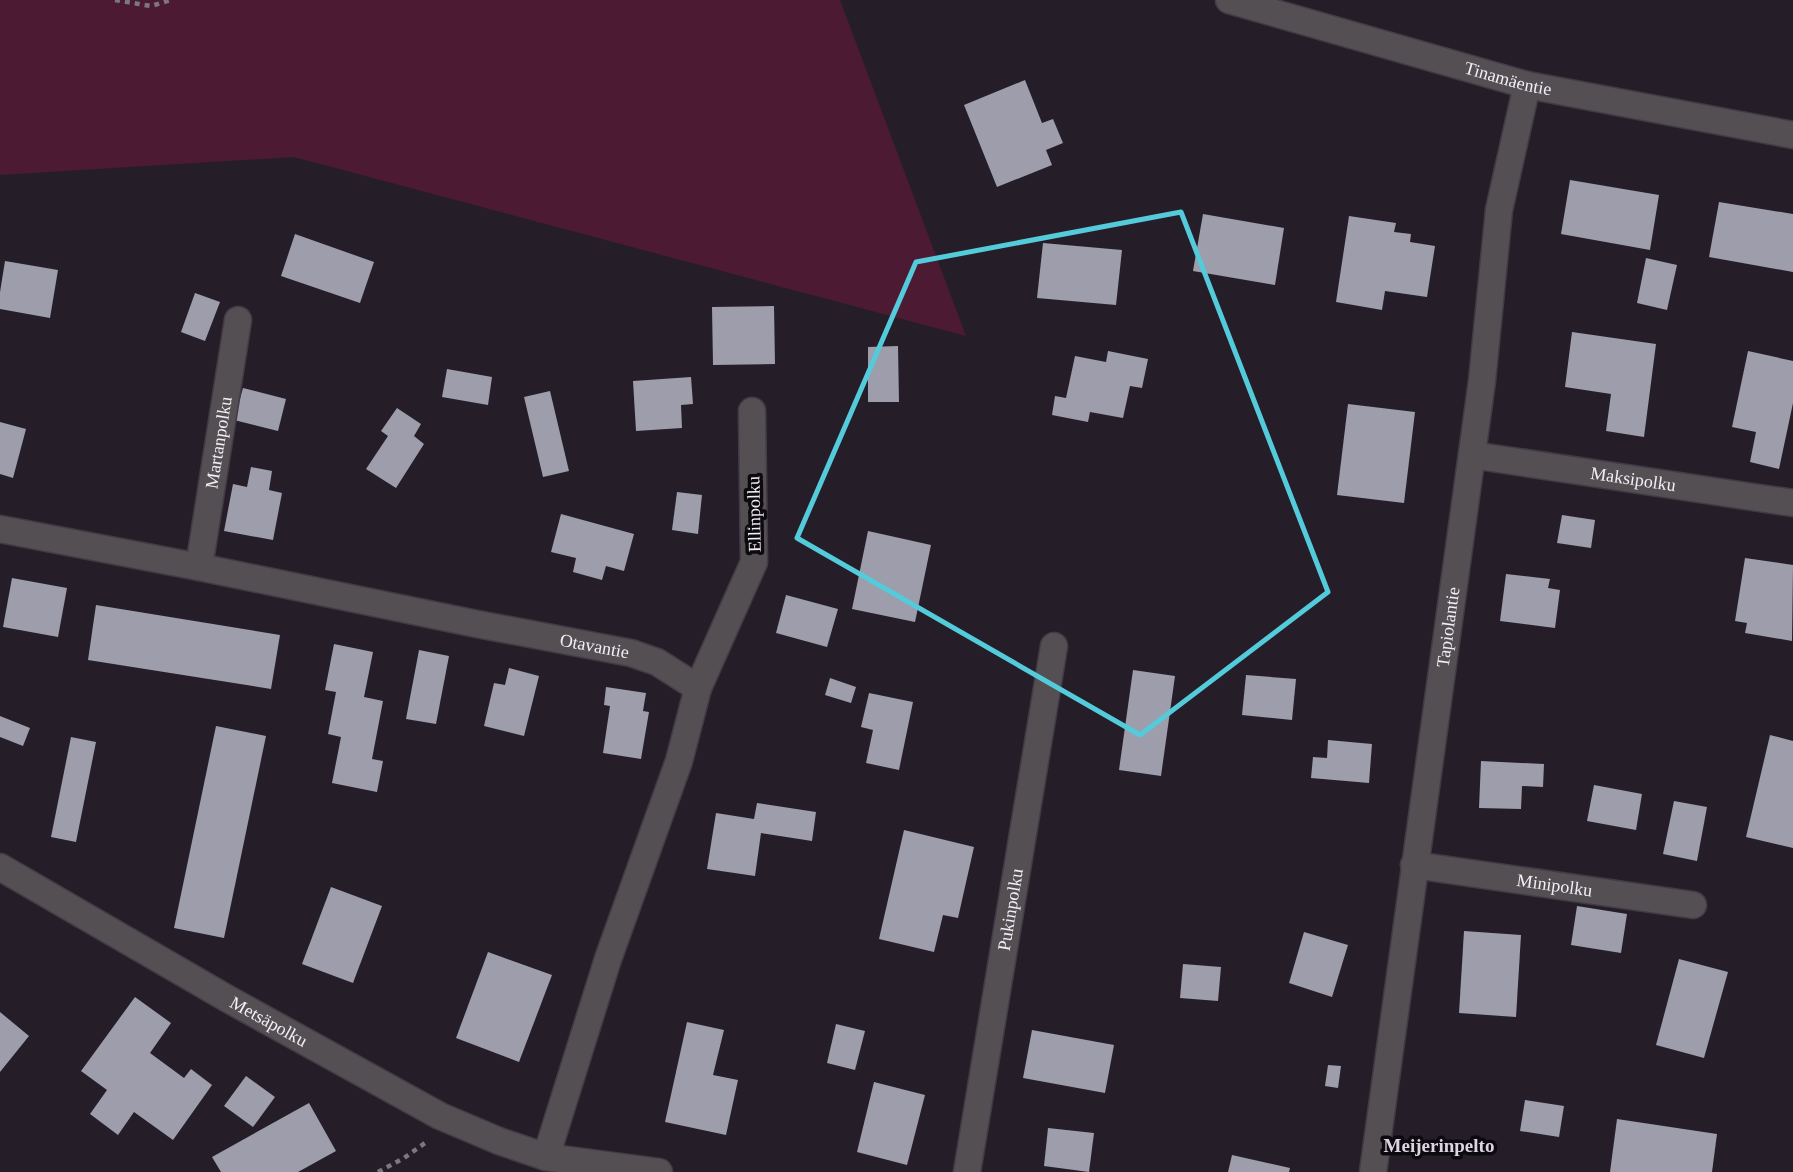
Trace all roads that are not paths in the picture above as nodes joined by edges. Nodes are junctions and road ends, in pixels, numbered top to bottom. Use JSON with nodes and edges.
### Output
{"nodes":[{"id":1,"x":1229,"y":0,"type":"edge"},
{"id":2,"x":1527,"y":85,"type":"junction"},
{"id":3,"x":1793,"y":135,"type":"edge"},
{"id":4,"x":238,"y":320,"type":"dead end"},
{"id":5,"x":752,"y":411,"type":"dead end"},
{"id":6,"x":1472,"y":455,"type":"junction"},
{"id":7,"x":1793,"y":503,"type":"edge"},
{"id":8,"x":0,"y":529,"type":"edge"},
{"id":9,"x":199,"y":567,"type":"junction"},
{"id":10,"x":1054,"y":646,"type":"dead end"},
{"id":11,"x":698,"y":688,"type":"junction"},
{"id":12,"x":1414,"y":865,"type":"junction"},
{"id":13,"x":0,"y":867,"type":"edge"},
{"id":14,"x":1693,"y":905,"type":"dead end"},
{"id":15,"x":546,"y":1157,"type":"junction"},
{"id":16,"x":659,"y":1172,"type":"edge"},
{"id":17,"x":967,"y":1172,"type":"edge"},
{"id":18,"x":1373,"y":1172,"type":"edge"}],
"edges":[{"from":1,"to":2,"type":"street","name":"Tinamäentie"},
{"from":2,"to":3,"type":"street","name":"Tinamäentie"},
{"from":2,"to":6,"type":"street","name":"Tapiolantie"},
{"from":4,"to":9,"type":"street","name":"Martanpolku"},
{"from":5,"to":11,"type":"street","name":"Ellinpolku"},
{"from":6,"to":7,"type":"street","name":"Maksipolku"},
{"from":6,"to":12,"type":"street","name":"Tapiolantie"},
{"from":8,"to":9,"type":"street","name":"Otavantie"},
{"from":9,"to":11,"type":"street","name":"Otavantie"},
{"from":10,"to":17,"type":"street","name":"Pukinpolku"},
{"from":11,"to":15,"type":"street"},
{"from":12,"to":14,"type":"street","name":"Minipolku"},
{"from":12,"to":18,"type":"street","name":"Tapiolantie"},
{"from":13,"to":15,"type":"street","name":"Metsäpolku"},
{"from":15,"to":16,"type":"street","name":"Metsäpolku"}]}
